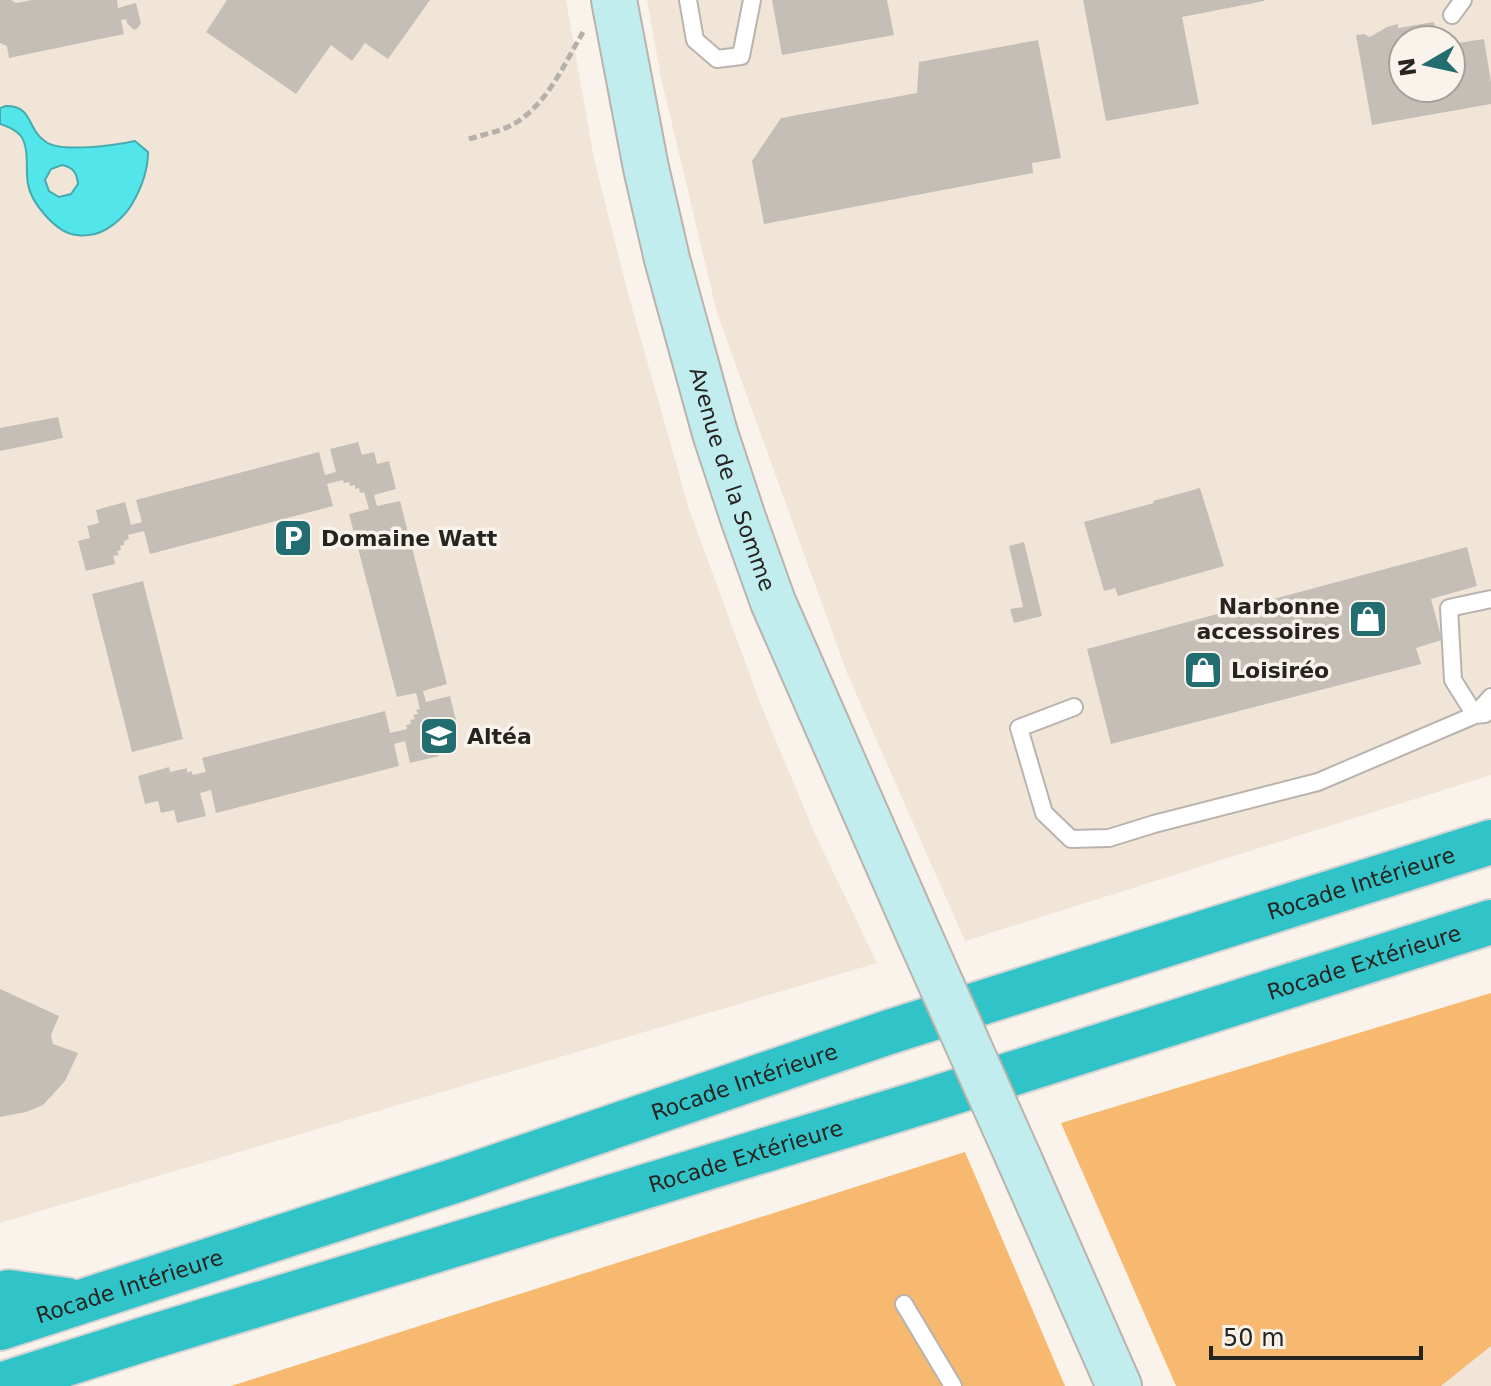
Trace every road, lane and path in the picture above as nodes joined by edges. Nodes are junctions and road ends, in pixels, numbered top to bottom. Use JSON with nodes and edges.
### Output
{"nodes":[{"id":1,"x":688,"y":0,"type":"edge"},
{"id":2,"x":752,"y":0,"type":"edge"},
{"id":3,"x":1463,"y":0,"type":"edge"},
{"id":4,"x":600,"y":11,"type":"edge"},
{"id":5,"x":1452,"y":15,"type":"dead end"},
{"id":6,"x":469,"y":139,"type":"dead end"},
{"id":7,"x":1491,"y":599,"type":"edge"},
{"id":8,"x":1491,"y":697,"type":"edge"},
{"id":9,"x":1074,"y":707,"type":"dead end"},
{"id":10,"x":1483,"y":714,"type":"edge"},
{"id":11,"x":1491,"y":842,"type":"edge"},
{"id":12,"x":1491,"y":922,"type":"edge"},
{"id":13,"x":0,"y":1294,"type":"edge"},
{"id":14,"x":81,"y":1302,"type":"junction"},
{"id":15,"x":904,"y":1304,"type":"dead end"},
{"id":16,"x":0,"y":1328,"type":"edge"},
{"id":17,"x":148,"y":1338,"type":"junction"},
{"id":18,"x":0,"y":1385,"type":"edge"},
{"id":19,"x":85,"y":1386,"type":"edge"},
{"id":20,"x":953,"y":1386,"type":"edge"},
{"id":21,"x":1119,"y":1386,"type":"edge"}],
"edges":[{"from":1,"to":2,"type":"lane"},
{"from":3,"to":5,"type":"lane"},
{"from":4,"to":6,"type":"path"},
{"from":4,"to":21,"type":"main road","name":"Avenue de la Somme","bridge":true},
{"from":7,"to":10,"type":"lane"},
{"from":8,"to":10,"type":"lane"},
{"from":9,"to":10,"type":"lane"},
{"from":11,"to":14,"type":"highway","name":"Rocade Intérieure"},
{"from":12,"to":17,"type":"highway","name":"Rocade Extérieure"},
{"from":13,"to":14,"type":"highway"},
{"from":14,"to":16,"type":"highway","name":"Rocade Intérieure"},
{"from":15,"to":20,"type":"lane"},
{"from":17,"to":18,"type":"highway","name":"Rocade Extérieure"},
{"from":17,"to":19,"type":"highway"}]}
